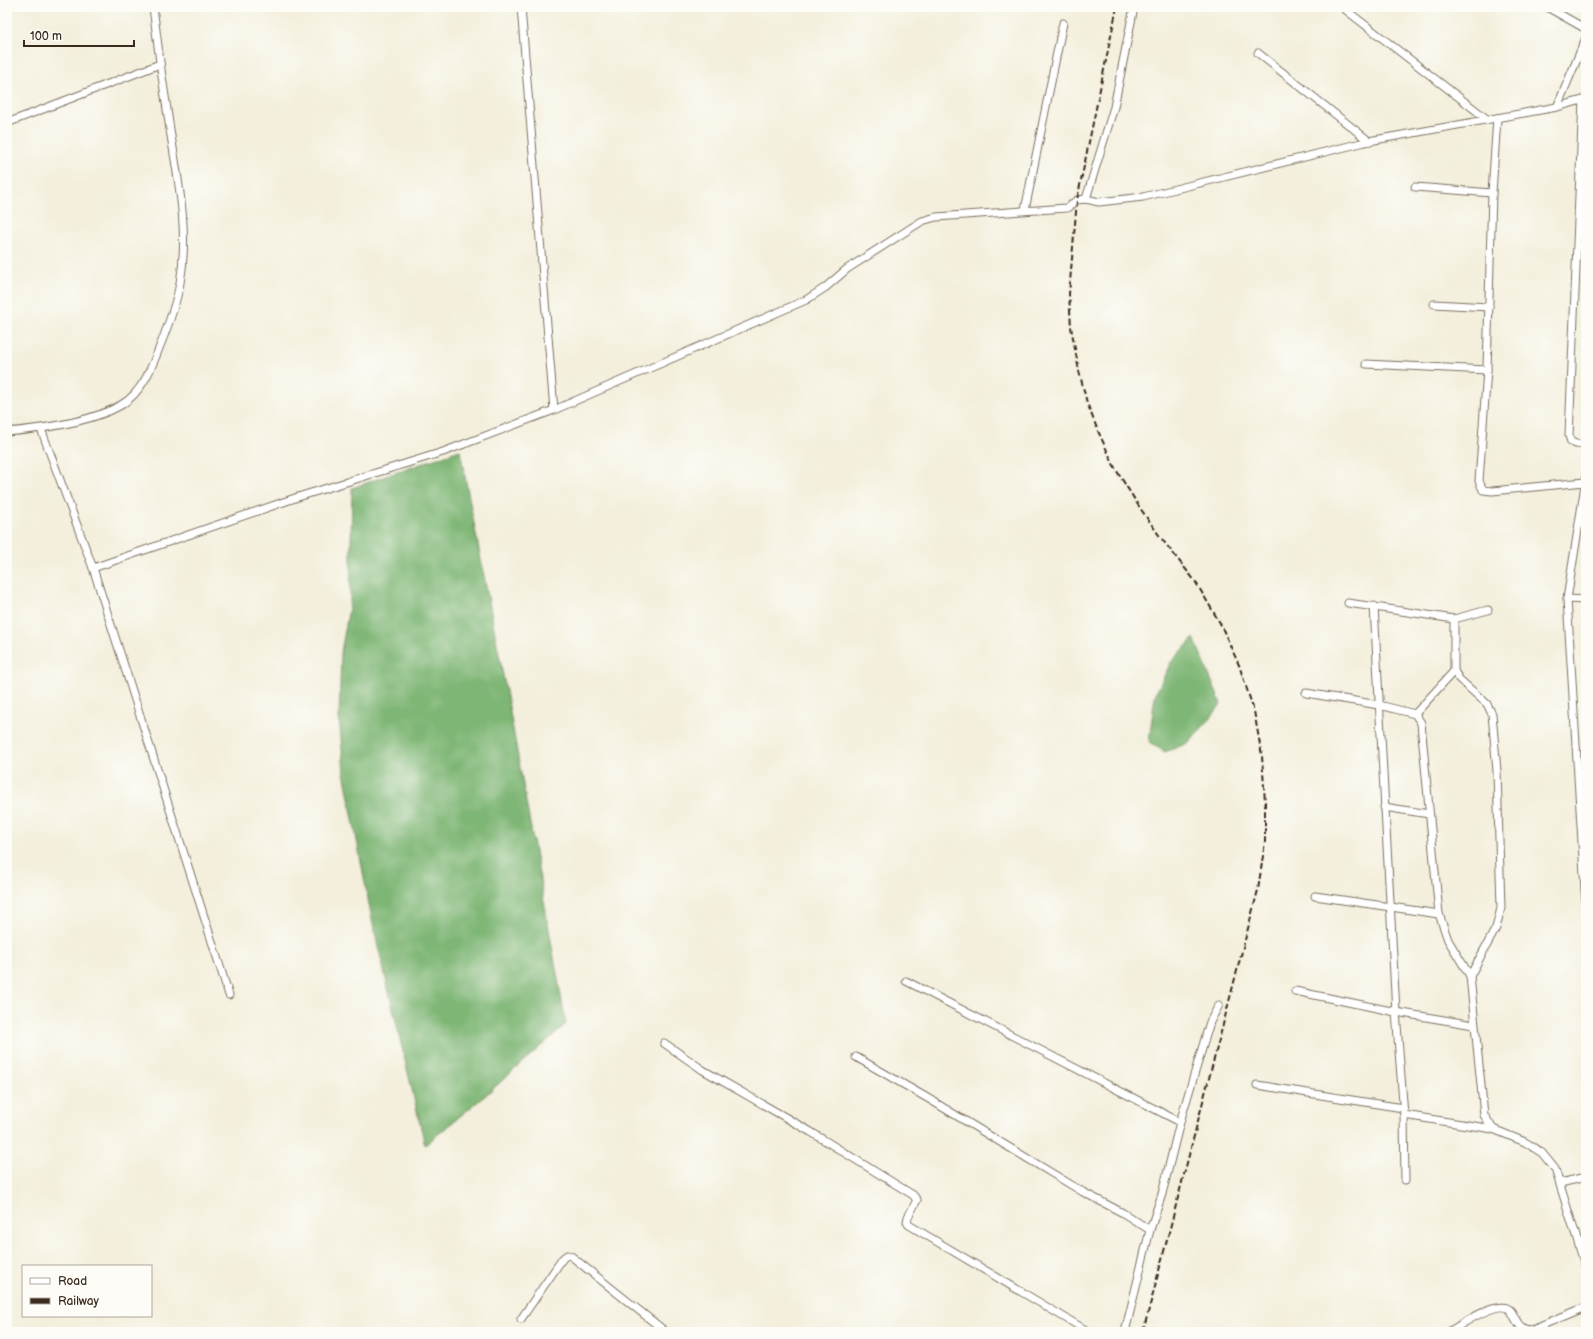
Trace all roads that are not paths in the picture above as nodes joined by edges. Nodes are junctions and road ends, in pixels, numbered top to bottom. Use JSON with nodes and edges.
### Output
{"nodes":[{"id":1,"x":153,"y":7,"type":"edge"},
{"id":2,"x":521,"y":7,"type":"edge"},
{"id":3,"x":1134,"y":7,"type":"edge"},
{"id":4,"x":1342,"y":7,"type":"edge"},
{"id":5,"x":1547,"y":7,"type":"edge"},
{"id":6,"x":1063,"y":23,"type":"dead end"},
{"id":7,"x":1586,"y":28,"type":"edge"},
{"id":8,"x":1586,"y":38,"type":"edge"},
{"id":9,"x":1258,"y":53,"type":"dead end"},
{"id":10,"x":160,"y":64,"type":"junction"},
{"id":11,"x":1584,"y":100,"type":"edge"},
{"id":12,"x":1558,"y":108,"type":"junction"},
{"id":13,"x":1497,"y":118,"type":"junction"},
{"id":14,"x":1487,"y":120,"type":"junction"},
{"id":15,"x":7,"y":123,"type":"edge"},
{"id":16,"x":1369,"y":141,"type":"junction"},
{"id":17,"x":1415,"y":187,"type":"dead end"},
{"id":18,"x":1492,"y":193,"type":"junction"},
{"id":19,"x":1086,"y":199,"type":"junction"},
{"id":20,"x":1024,"y":210,"type":"junction"},
{"id":21,"x":1434,"y":304,"type":"dead end"},
{"id":22,"x":1489,"y":307,"type":"junction"},
{"id":23,"x":1366,"y":364,"type":"dead end"},
{"id":24,"x":1487,"y":370,"type":"junction"},
{"id":25,"x":554,"y":410,"type":"junction"},
{"id":26,"x":41,"y":429,"type":"junction"},
{"id":27,"x":7,"y":432,"type":"edge"},
{"id":28,"x":1586,"y":445,"type":"edge"},
{"id":29,"x":1586,"y":480,"type":"edge"},
{"id":30,"x":93,"y":568,"type":"junction"},
{"id":31,"x":1567,"y":599,"type":"junction"},
{"id":32,"x":1586,"y":600,"type":"edge"},
{"id":33,"x":1348,"y":603,"type":"dead end"},
{"id":34,"x":1374,"y":606,"type":"junction"},
{"id":35,"x":1488,"y":610,"type":"dead end"},
{"id":36,"x":1454,"y":618,"type":"junction"},
{"id":37,"x":1454,"y":671,"type":"junction"},
{"id":38,"x":1306,"y":693,"type":"dead end"},
{"id":39,"x":1378,"y":705,"type":"junction"},
{"id":40,"x":1415,"y":714,"type":"junction"},
{"id":41,"x":1384,"y":807,"type":"junction"},
{"id":42,"x":1429,"y":814,"type":"junction"},
{"id":43,"x":1585,"y":869,"type":"edge"},
{"id":44,"x":1315,"y":896,"type":"dead end"},
{"id":45,"x":1586,"y":906,"type":"edge"},
{"id":46,"x":1390,"y":907,"type":"junction"},
{"id":47,"x":1439,"y":914,"type":"junction"},
{"id":48,"x":1470,"y":976,"type":"junction"},
{"id":49,"x":906,"y":981,"type":"dead end"},
{"id":50,"x":1295,"y":991,"type":"dead end"},
{"id":51,"x":229,"y":995,"type":"dead end"},
{"id":52,"x":1219,"y":1005,"type":"dead end"},
{"id":53,"x":1396,"y":1012,"type":"junction"},
{"id":54,"x":1474,"y":1025,"type":"junction"},
{"id":55,"x":664,"y":1043,"type":"dead end"},
{"id":56,"x":856,"y":1057,"type":"dead end"},
{"id":57,"x":1257,"y":1085,"type":"dead end"},
{"id":58,"x":1404,"y":1112,"type":"junction"},
{"id":59,"x":1180,"y":1122,"type":"junction"},
{"id":60,"x":1493,"y":1130,"type":"junction"},
{"id":61,"x":1586,"y":1177,"type":"edge"},
{"id":62,"x":1405,"y":1180,"type":"dead end"},
{"id":63,"x":1560,"y":1183,"type":"junction"},
{"id":64,"x":1150,"y":1230,"type":"junction"},
{"id":65,"x":1586,"y":1268,"type":"edge"},
{"id":66,"x":1586,"y":1307,"type":"edge"},
{"id":67,"x":521,"y":1319,"type":"dead end"},
{"id":68,"x":666,"y":1332,"type":"edge"},
{"id":69,"x":1089,"y":1332,"type":"edge"},
{"id":70,"x":1125,"y":1332,"type":"edge"},
{"id":71,"x":1449,"y":1332,"type":"edge"}],
"edges":[{"from":1,"to":10,"type":"street"},
{"from":2,"to":25,"type":"street"},
{"from":3,"to":19,"type":"street"},
{"from":4,"to":14,"type":"street"},
{"from":5,"to":7,"type":"street"},
{"from":6,"to":20,"type":"street"},
{"from":8,"to":12,"type":"street"},
{"from":9,"to":16,"type":"street"},
{"from":10,"to":15,"type":"street"},
{"from":10,"to":26,"type":"street"},
{"from":11,"to":12,"type":"street"},
{"from":11,"to":28,"type":"street"},
{"from":12,"to":13,"type":"street"},
{"from":13,"to":14,"type":"street"},
{"from":13,"to":18,"type":"street"},
{"from":14,"to":16,"type":"street"},
{"from":16,"to":19,"type":"street"},
{"from":17,"to":18,"type":"street"},
{"from":18,"to":22,"type":"street"},
{"from":19,"to":20,"type":"street"},
{"from":20,"to":25,"type":"street"},
{"from":21,"to":22,"type":"street"},
{"from":22,"to":24,"type":"street"},
{"from":23,"to":24,"type":"street"},
{"from":24,"to":29,"type":"street"},
{"from":25,"to":30,"type":"street"},
{"from":26,"to":27,"type":"street"},
{"from":26,"to":30,"type":"street"},
{"from":29,"to":31,"type":"street"},
{"from":30,"to":51,"type":"street"},
{"from":31,"to":32,"type":"street"},
{"from":31,"to":43,"type":"street"},
{"from":33,"to":34,"type":"street"},
{"from":34,"to":36,"type":"street"},
{"from":34,"to":39,"type":"street"},
{"from":35,"to":36,"type":"street"},
{"from":36,"to":37,"type":"street"},
{"from":37,"to":40,"type":"street"},
{"from":37,"to":48,"type":"street"},
{"from":38,"to":39,"type":"street"},
{"from":39,"to":40,"type":"street"},
{"from":39,"to":41,"type":"street"},
{"from":40,"to":42,"type":"street"},
{"from":41,"to":42,"type":"street"},
{"from":41,"to":46,"type":"street"},
{"from":42,"to":47,"type":"street"},
{"from":43,"to":45,"type":"street"},
{"from":44,"to":46,"type":"street"},
{"from":46,"to":47,"type":"street"},
{"from":46,"to":53,"type":"street"},
{"from":47,"to":48,"type":"street"},
{"from":48,"to":54,"type":"street"},
{"from":49,"to":59,"type":"street"},
{"from":50,"to":53,"type":"street"},
{"from":52,"to":59,"type":"street"},
{"from":53,"to":54,"type":"street"},
{"from":53,"to":58,"type":"street"},
{"from":54,"to":60,"type":"street"},
{"from":55,"to":69,"type":"street"},
{"from":56,"to":64,"type":"street"},
{"from":57,"to":58,"type":"street"},
{"from":58,"to":60,"type":"street"},
{"from":58,"to":62,"type":"street"},
{"from":59,"to":64,"type":"street"},
{"from":60,"to":63,"type":"street"},
{"from":61,"to":63,"type":"street"},
{"from":63,"to":65,"type":"street"},
{"from":64,"to":70,"type":"street"},
{"from":66,"to":71,"type":"street"},
{"from":67,"to":68,"type":"street"}]}
